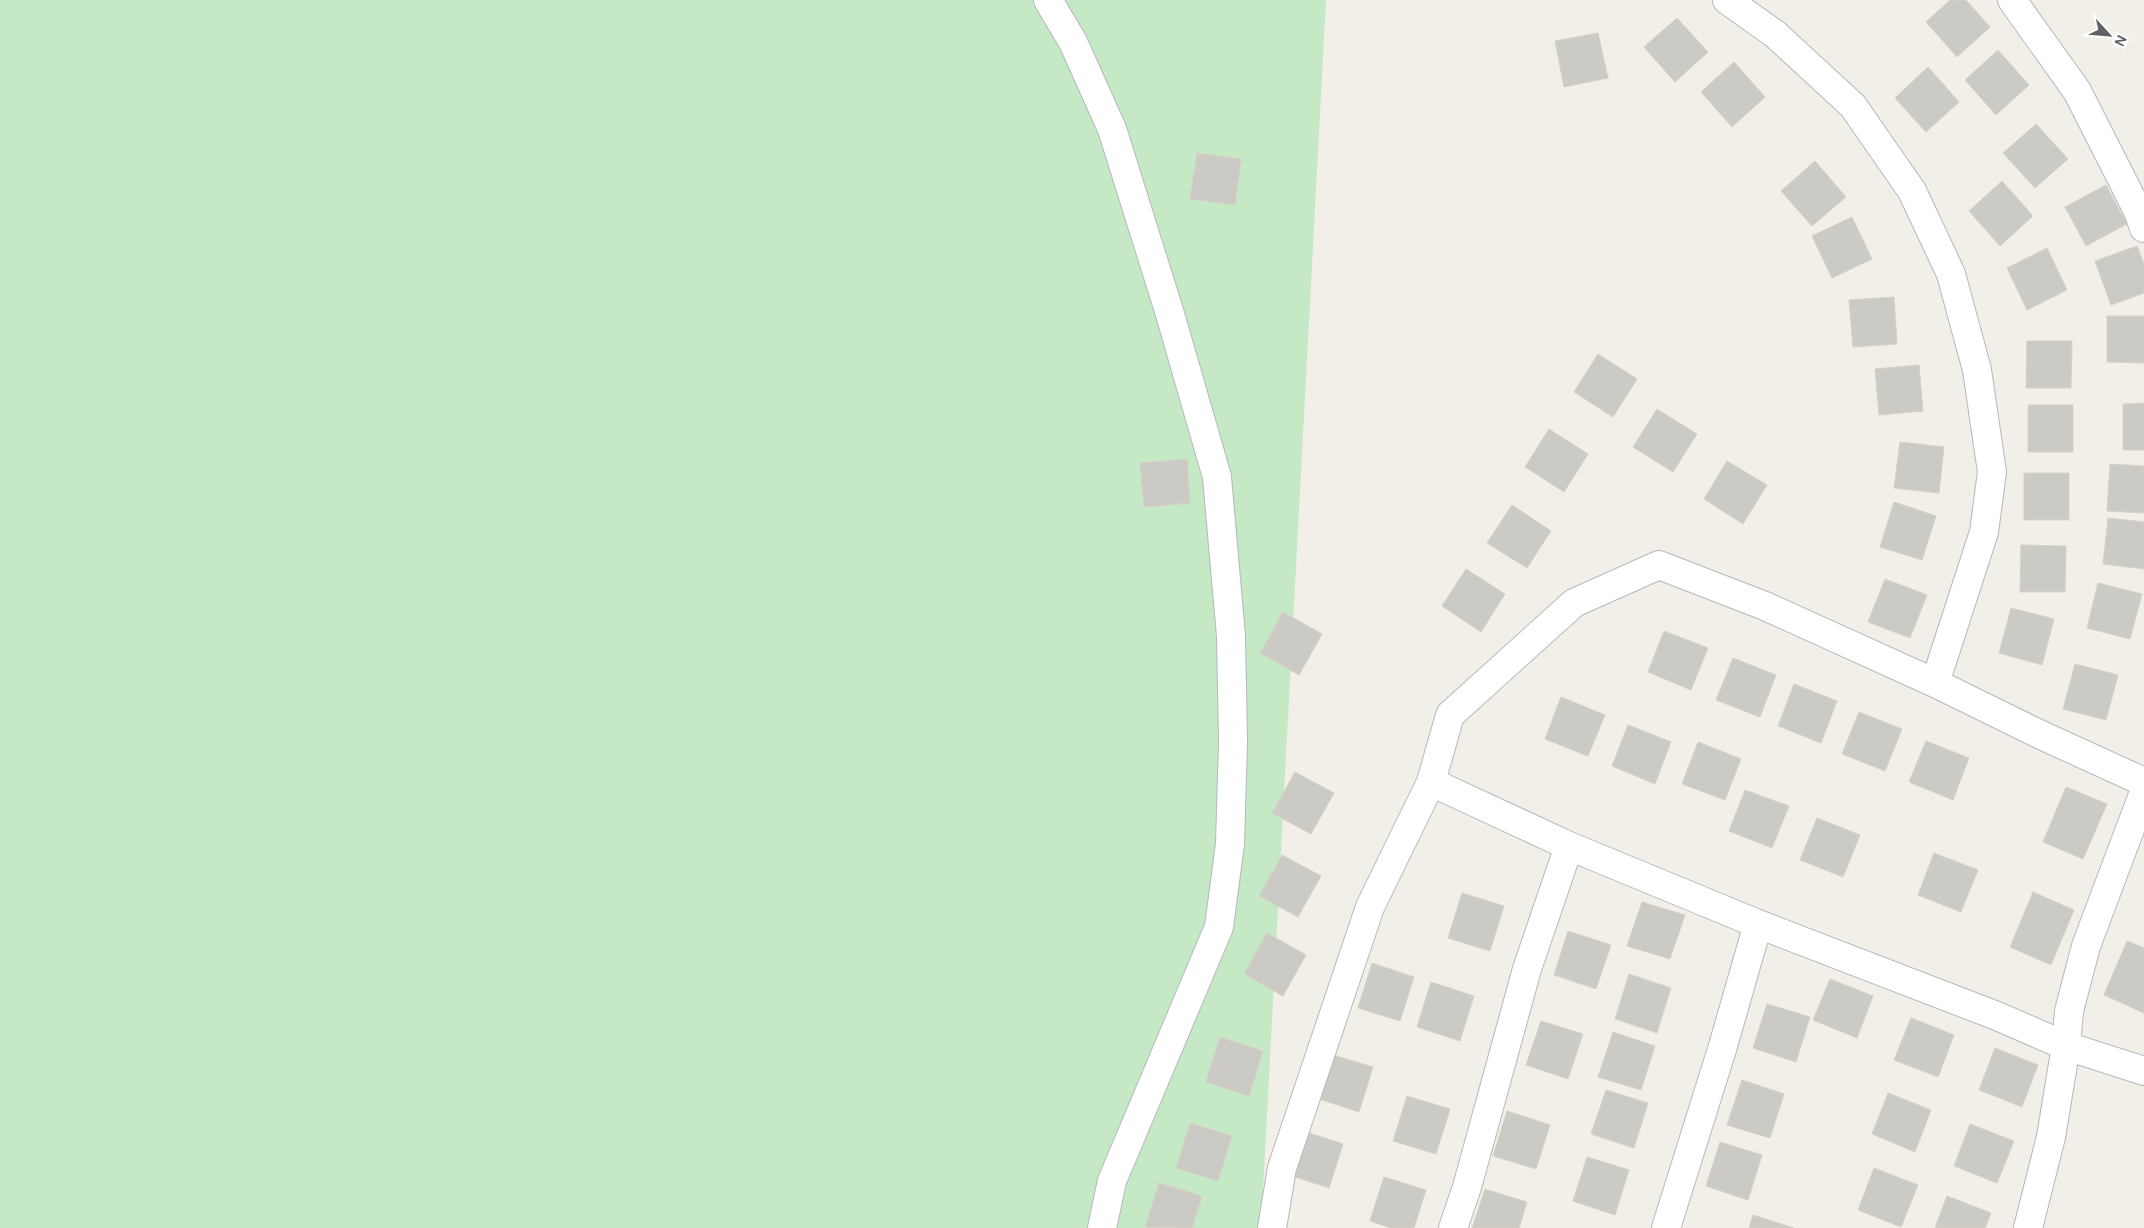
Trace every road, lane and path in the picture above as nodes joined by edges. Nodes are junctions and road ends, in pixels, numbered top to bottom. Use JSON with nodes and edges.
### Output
{"nodes":[{"id":1,"x":1048,"y":0,"type":"edge"},
{"id":2,"x":1727,"y":0,"type":"edge"},
{"id":3,"x":2012,"y":0,"type":"edge"},
{"id":4,"x":2144,"y":228,"type":"edge"},
{"id":5,"x":1935,"y":683,"type":"junction"},
{"id":6,"x":1431,"y":782,"type":"junction"},
{"id":7,"x":2144,"y":782,"type":"edge"},
{"id":8,"x":2144,"y":792,"type":"edge"},
{"id":9,"x":1570,"y":846,"type":"junction"},
{"id":10,"x":1758,"y":924,"type":"junction"},
{"id":11,"x":2066,"y":1046,"type":"junction"},
{"id":12,"x":2144,"y":1071,"type":"edge"},
{"id":13,"x":1102,"y":1228,"type":"edge"},
{"id":14,"x":1272,"y":1228,"type":"edge"},
{"id":15,"x":1453,"y":1228,"type":"edge"},
{"id":16,"x":1666,"y":1228,"type":"edge"},
{"id":17,"x":2028,"y":1228,"type":"edge"}],
"edges":[{"from":1,"to":13,"type":"street"},
{"from":2,"to":5,"type":"street"},
{"from":3,"to":4,"type":"street"},
{"from":5,"to":6,"type":"street"},
{"from":5,"to":7,"type":"street"},
{"from":6,"to":9,"type":"street"},
{"from":6,"to":14,"type":"street"},
{"from":8,"to":11,"type":"street"},
{"from":9,"to":10,"type":"street"},
{"from":9,"to":15,"type":"street"},
{"from":10,"to":11,"type":"street"},
{"from":10,"to":16,"type":"street"},
{"from":11,"to":12,"type":"street"},
{"from":11,"to":17,"type":"street"}]}
